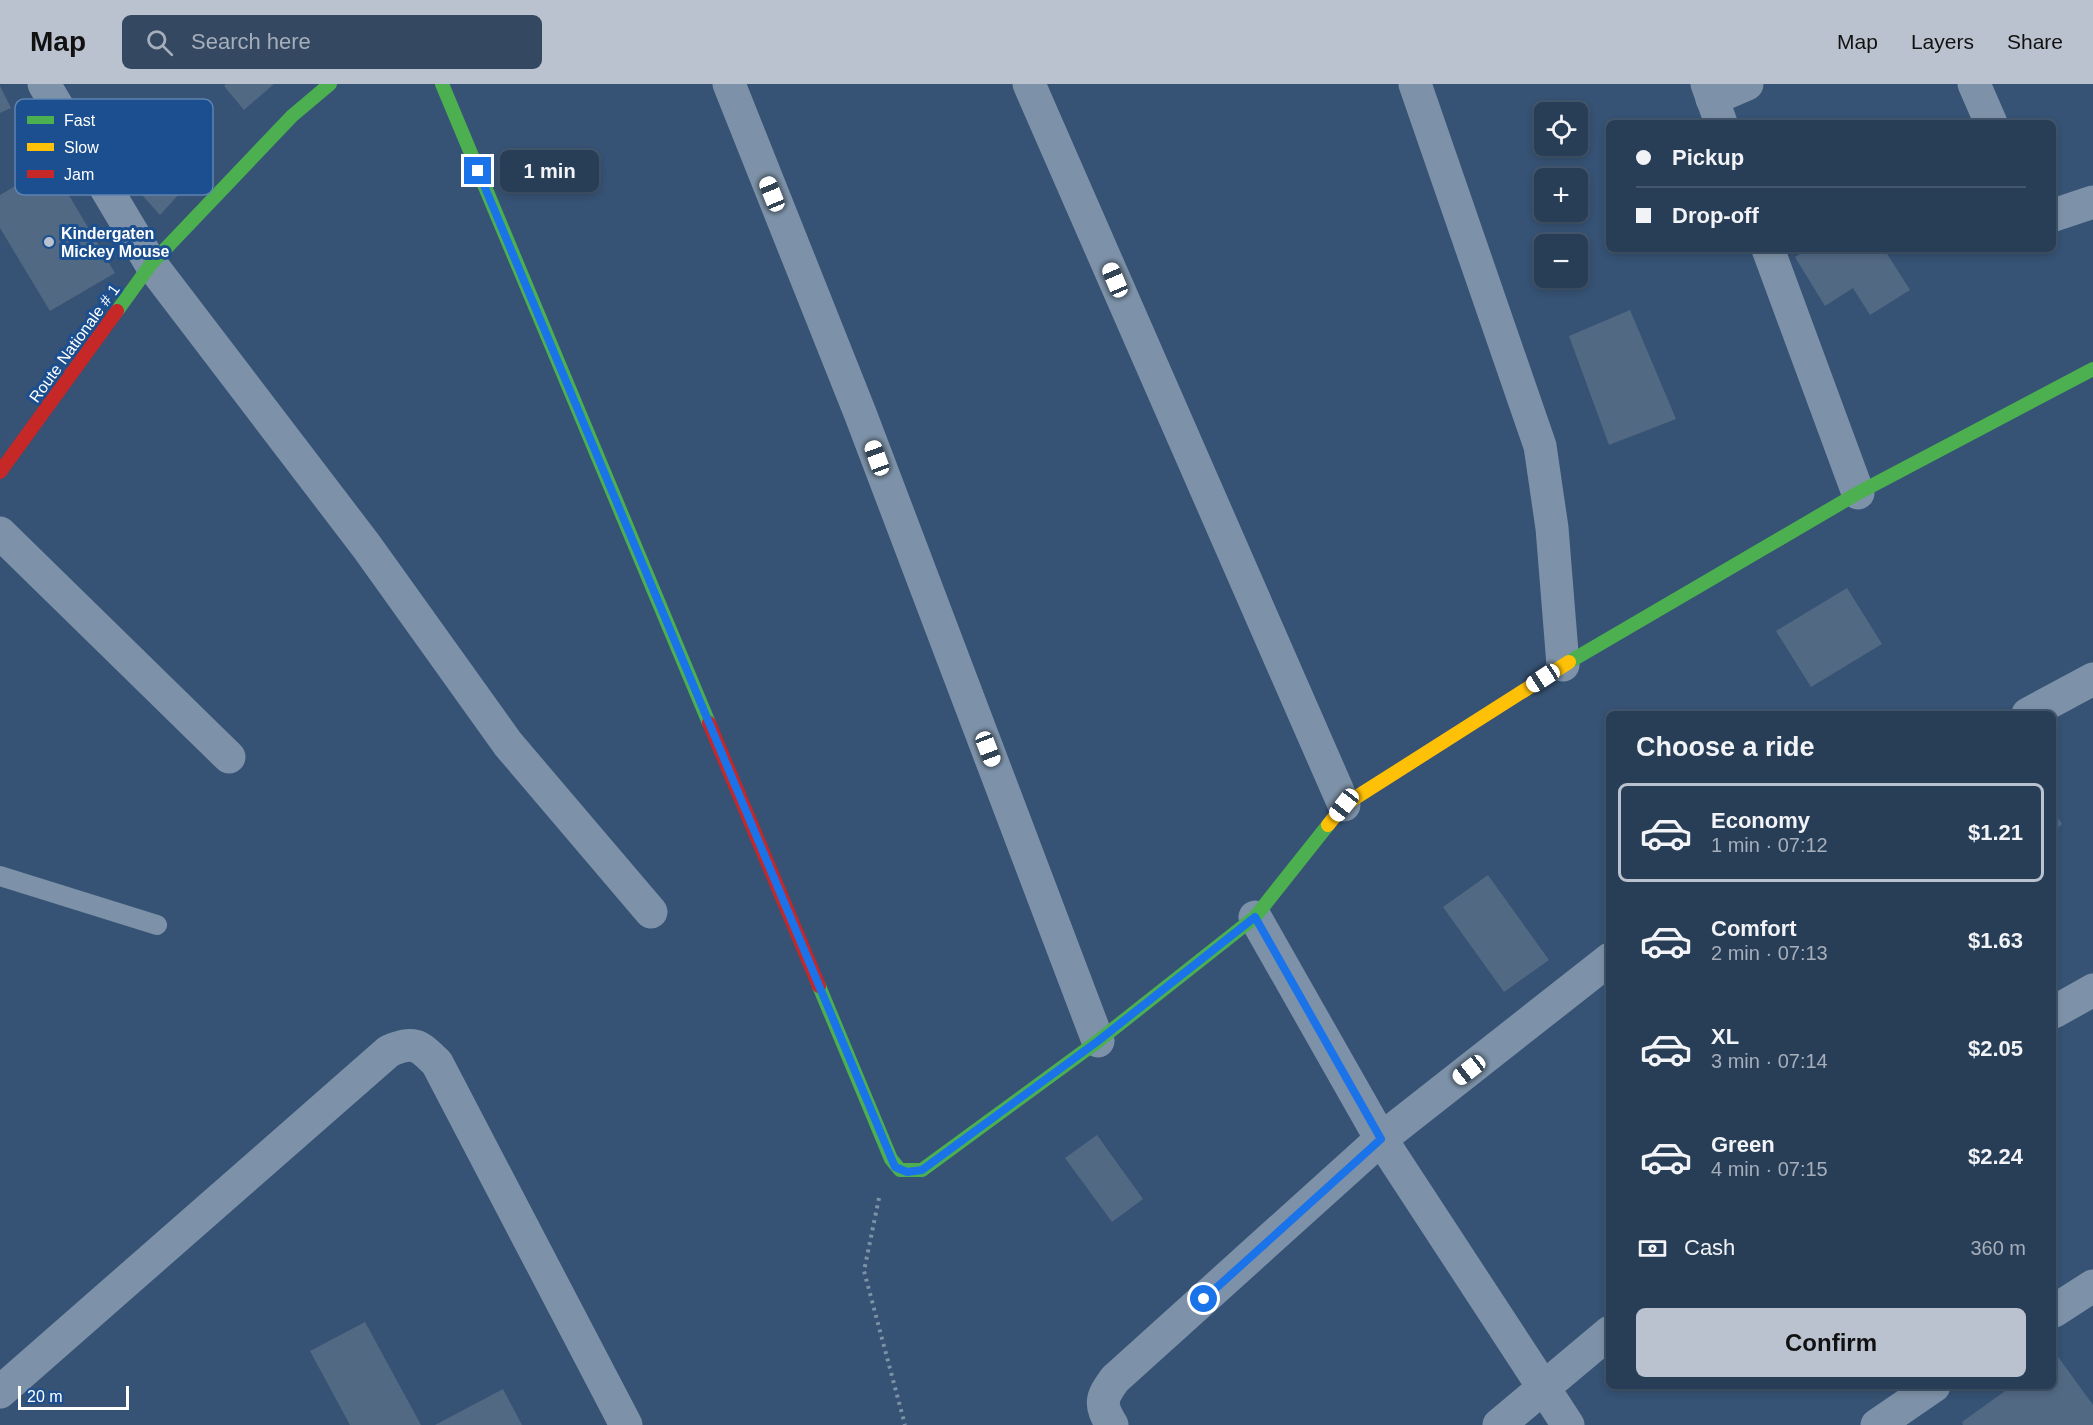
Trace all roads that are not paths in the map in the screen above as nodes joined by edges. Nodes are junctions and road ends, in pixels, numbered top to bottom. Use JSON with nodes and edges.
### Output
{"nodes":[{"id":1,"x":44,"y":84,"type":"edge"},
{"id":2,"x":330,"y":84,"type":"edge"},
{"id":3,"x":442,"y":84,"type":"edge"},
{"id":4,"x":729,"y":84,"type":"edge"},
{"id":5,"x":1029,"y":84,"type":"edge"},
{"id":6,"x":1415,"y":84,"type":"edge"},
{"id":7,"x":1748,"y":84,"type":"edge"},
{"id":8,"x":1974,"y":84,"type":"edge"},
{"id":9,"x":53,"y":99,"type":"edge"},
{"id":10,"x":1714,"y":102,"type":"edge"},
{"id":11,"x":1990,"y":120,"type":"edge"},
{"id":12,"x":110,"y":195,"type":"edge"},
{"id":13,"x":2093,"y":202,"type":"edge"},
{"id":14,"x":2056,"y":214,"type":"edge"},
{"id":15,"x":1769,"y":252,"type":"edge"},
{"id":16,"x":151,"y":264,"type":"junction"},
{"id":17,"x":2093,"y":369,"type":"edge"},
{"id":18,"x":0,"y":472,"type":"edge"},
{"id":19,"x":1858,"y":493,"type":"junction"},
{"id":20,"x":0,"y":533,"type":"edge"},
{"id":21,"x":1563,"y":665,"type":"junction"},
{"id":22,"x":2093,"y":679,"type":"edge"},
{"id":23,"x":2034,"y":711,"type":"edge"},
{"id":24,"x":229,"y":757,"type":"dead end"},
{"id":25,"x":1344,"y":805,"type":"junction"},
{"id":26,"x":0,"y":876,"type":"edge"},
{"id":27,"x":651,"y":912,"type":"dead end"},
{"id":28,"x":1255,"y":917,"type":"junction"},
{"id":29,"x":157,"y":925,"type":"dead end"},
{"id":30,"x":1606,"y":962,"type":"edge"},
{"id":31,"x":2093,"y":990,"type":"edge"},
{"id":32,"x":2056,"y":1011,"type":"edge"},
{"id":33,"x":1098,"y":1041,"type":"junction"},
{"id":34,"x":1381,"y":1139,"type":"junction"},
{"id":35,"x":2093,"y":1286,"type":"edge"},
{"id":36,"x":2056,"y":1310,"type":"edge"},
{"id":37,"x":1606,"y":1335,"type":"edge"},
{"id":38,"x":1544,"y":1387,"type":"junction"},
{"id":39,"x":1930,"y":1389,"type":"edge"},
{"id":40,"x":0,"y":1392,"type":"edge"},
{"id":41,"x":626,"y":1425,"type":"edge"},
{"id":42,"x":1112,"y":1425,"type":"edge"},
{"id":43,"x":1499,"y":1425,"type":"edge"},
{"id":44,"x":1568,"y":1425,"type":"edge"},
{"id":45,"x":1877,"y":1425,"type":"edge"}],
"edges":[{"from":1,"to":9,"type":"street"},
{"from":2,"to":16,"type":"street","name":"Route Nationale # 1"},
{"from":3,"to":33,"type":"street"},
{"from":4,"to":33,"type":"street"},
{"from":5,"to":25,"type":"street"},
{"from":6,"to":21,"type":"street"},
{"from":7,"to":10,"type":"street"},
{"from":8,"to":11,"type":"street"},
{"from":12,"to":16,"type":"street"},
{"from":13,"to":14,"type":"street"},
{"from":15,"to":19,"type":"street"},
{"from":16,"to":18,"type":"street","name":"Route Nationale # 1"},
{"from":16,"to":27,"type":"street"},
{"from":17,"to":19,"type":"street"},
{"from":19,"to":21,"type":"street"},
{"from":20,"to":24,"type":"street"},
{"from":21,"to":25,"type":"street"},
{"from":22,"to":23,"type":"street"},
{"from":25,"to":28,"type":"street"},
{"from":26,"to":29,"type":"lane"},
{"from":28,"to":33,"type":"street"},
{"from":28,"to":34,"type":"street"},
{"from":30,"to":34,"type":"street"},
{"from":31,"to":32,"type":"street"},
{"from":34,"to":38,"type":"street"},
{"from":34,"to":42,"type":"street"},
{"from":35,"to":36,"type":"street"},
{"from":37,"to":38,"type":"street"},
{"from":38,"to":43,"type":"street"},
{"from":38,"to":44,"type":"street"},
{"from":39,"to":45,"type":"street"},
{"from":40,"to":41,"type":"street"}]}
